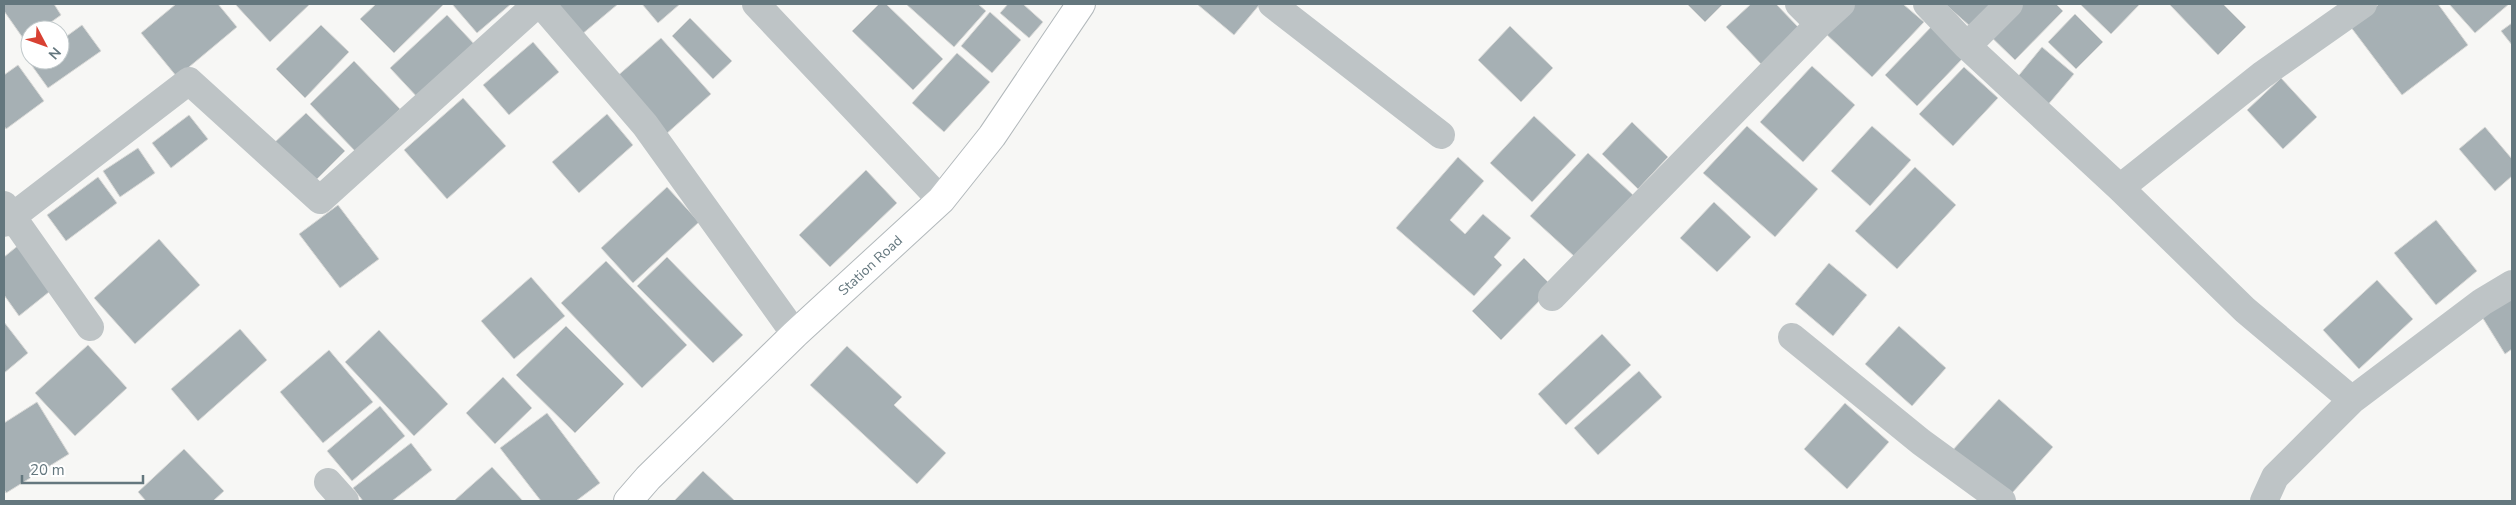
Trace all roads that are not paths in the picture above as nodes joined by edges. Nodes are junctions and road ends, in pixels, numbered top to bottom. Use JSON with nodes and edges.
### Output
{"nodes":[{"id":1,"x":539,"y":4,"type":"edge"},
{"id":2,"x":756,"y":4,"type":"edge"},
{"id":3,"x":1081,"y":4,"type":"edge"},
{"id":4,"x":1272,"y":4,"type":"edge"},
{"id":5,"x":1799,"y":4,"type":"edge"},
{"id":6,"x":1841,"y":4,"type":"edge"},
{"id":7,"x":1927,"y":4,"type":"edge"},
{"id":8,"x":2009,"y":4,"type":"edge"},
{"id":9,"x":2363,"y":4,"type":"edge"},
{"id":10,"x":1819,"y":24,"type":"junction"},
{"id":11,"x":1967,"y":46,"type":"junction"},
{"id":12,"x":1441,"y":135,"type":"dead end"},
{"id":13,"x":2120,"y":188,"type":"junction"},
{"id":14,"x":941,"y":200,"type":"junction"},
{"id":15,"x":7,"y":215,"type":"edge"},
{"id":16,"x":2512,"y":284,"type":"edge"},
{"id":17,"x":1552,"y":297,"type":"dead end"},
{"id":18,"x":90,"y":327,"type":"dead end"},
{"id":19,"x":795,"y":334,"type":"junction"},
{"id":20,"x":1792,"y":337,"type":"dead end"},
{"id":21,"x":2352,"y":400,"type":"junction"},
{"id":22,"x":628,"y":501,"type":"edge"},
{"id":23,"x":2002,"y":501,"type":"edge"},
{"id":24,"x":2264,"y":501,"type":"edge"}],
"edges":[{"from":1,"to":15,"type":"street"},
{"from":1,"to":19,"type":"street"},
{"from":2,"to":14,"type":"street"},
{"from":3,"to":14,"type":"main road","name":"Station Road"},
{"from":4,"to":12,"type":"street"},
{"from":5,"to":10,"type":"street"},
{"from":6,"to":10,"type":"street"},
{"from":7,"to":11,"type":"street"},
{"from":8,"to":11,"type":"street"},
{"from":9,"to":13,"type":"street"},
{"from":10,"to":17,"type":"street"},
{"from":11,"to":13,"type":"street"},
{"from":13,"to":21,"type":"street"},
{"from":14,"to":19,"type":"main road","name":"Station Road"},
{"from":15,"to":18,"type":"street"},
{"from":16,"to":21,"type":"street"},
{"from":19,"to":22,"type":"main road","name":"Station Road"},
{"from":20,"to":23,"type":"street"},
{"from":21,"to":24,"type":"street"}]}
